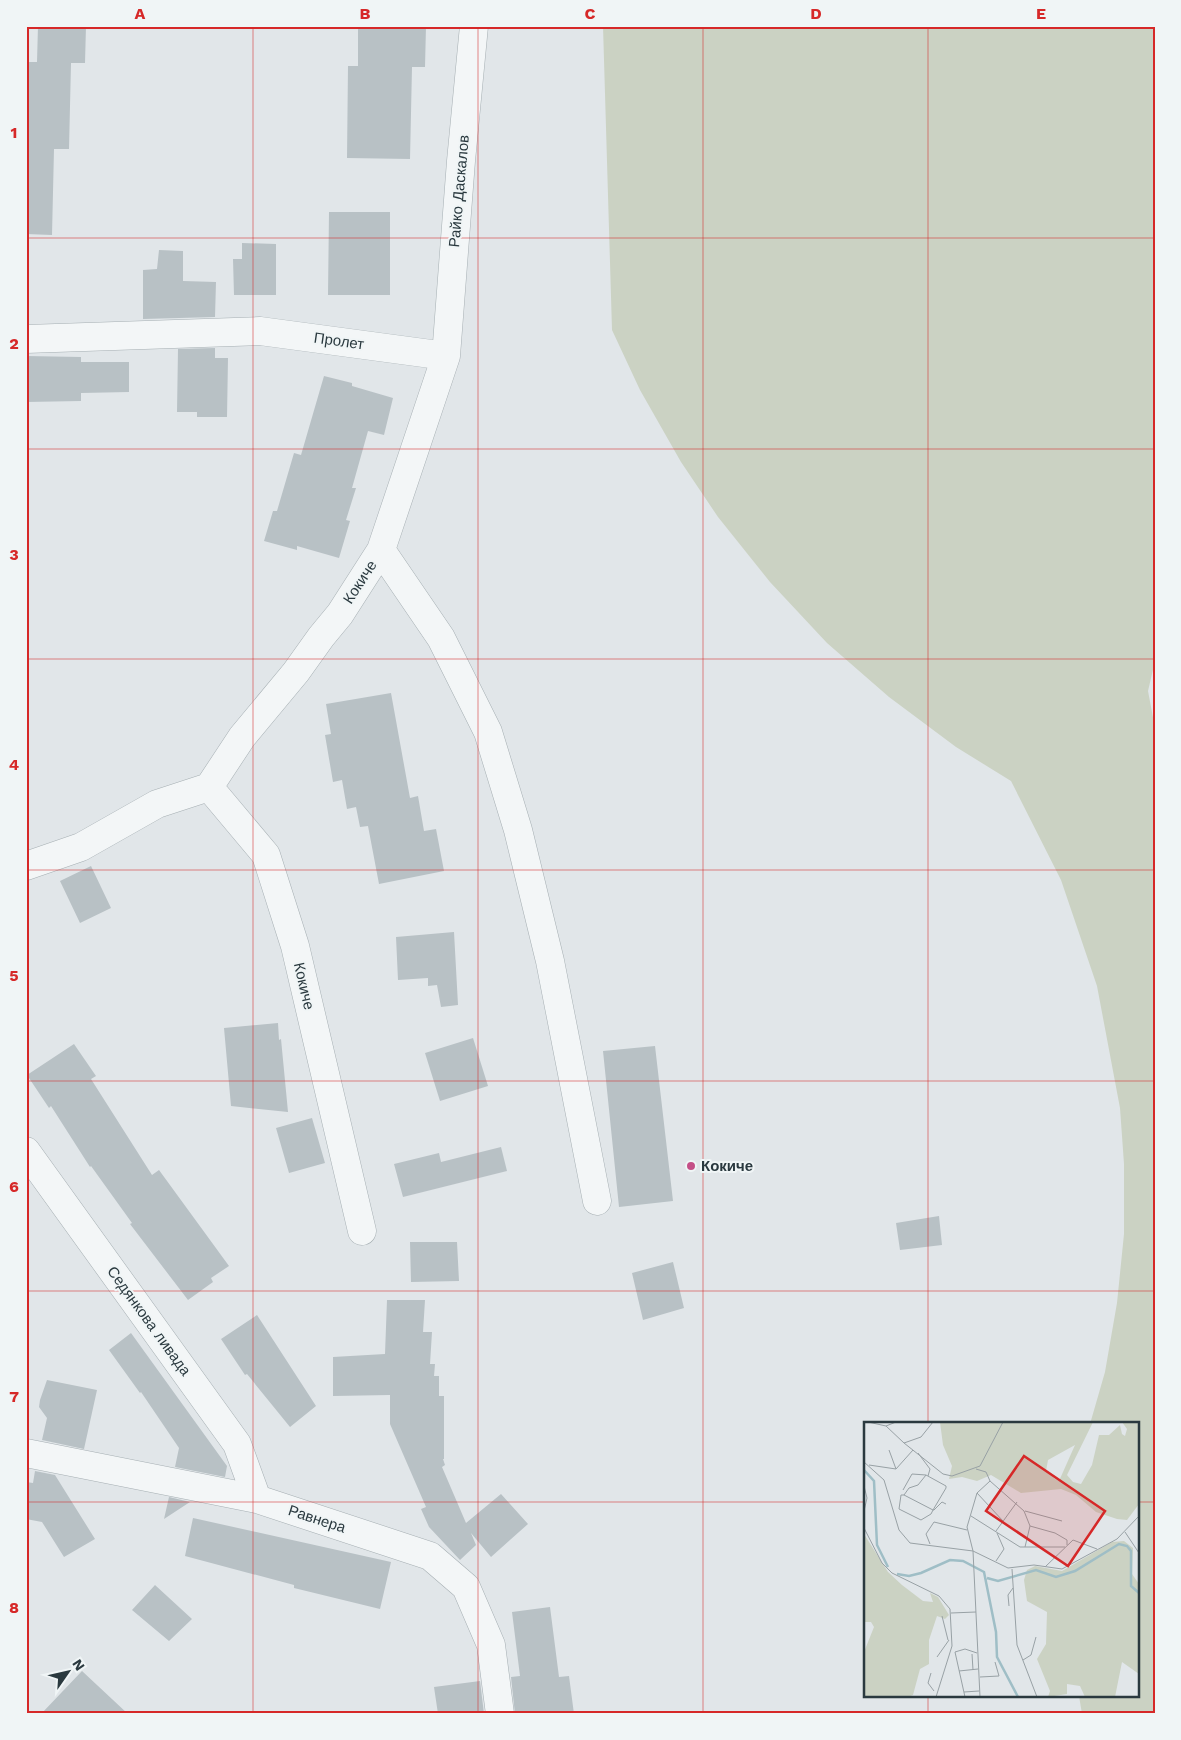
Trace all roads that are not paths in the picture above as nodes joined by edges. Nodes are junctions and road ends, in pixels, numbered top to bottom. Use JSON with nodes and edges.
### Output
{"nodes":[{"id":1,"x":474,"y":26,"type":"edge"},
{"id":2,"x":26,"y":339,"type":"edge"},
{"id":3,"x":446,"y":356,"type":"junction"},
{"id":4,"x":381,"y":550,"type":"junction"},
{"id":5,"x":209,"y":787,"type":"junction"},
{"id":6,"x":26,"y":866,"type":"edge"},
{"id":7,"x":26,"y":1151,"type":"edge"},
{"id":8,"x":597,"y":1201,"type":"dead end"},
{"id":9,"x":362,"y":1230,"type":"dead end"},
{"id":10,"x":26,"y":1453,"type":"edge"},
{"id":11,"x":257,"y":1499,"type":"junction"},
{"id":12,"x":500,"y":1714,"type":"edge"}],
"edges":[{"from":1,"to":3,"type":"street","name":"Райко Даскалов"},
{"from":2,"to":3,"type":"street","name":"Пролет"},
{"from":3,"to":4,"type":"street"},
{"from":4,"to":5,"type":"street","name":"Кокиче"},
{"from":4,"to":8,"type":"street","name":"Кокиче"},
{"from":5,"to":6,"type":"street"},
{"from":5,"to":9,"type":"street","name":"Кокиче"},
{"from":7,"to":11,"type":"street","name":"Седянкова ливада"},
{"from":10,"to":11,"type":"street","name":"Равнера"},
{"from":11,"to":12,"type":"street","name":"Равнера"}]}
